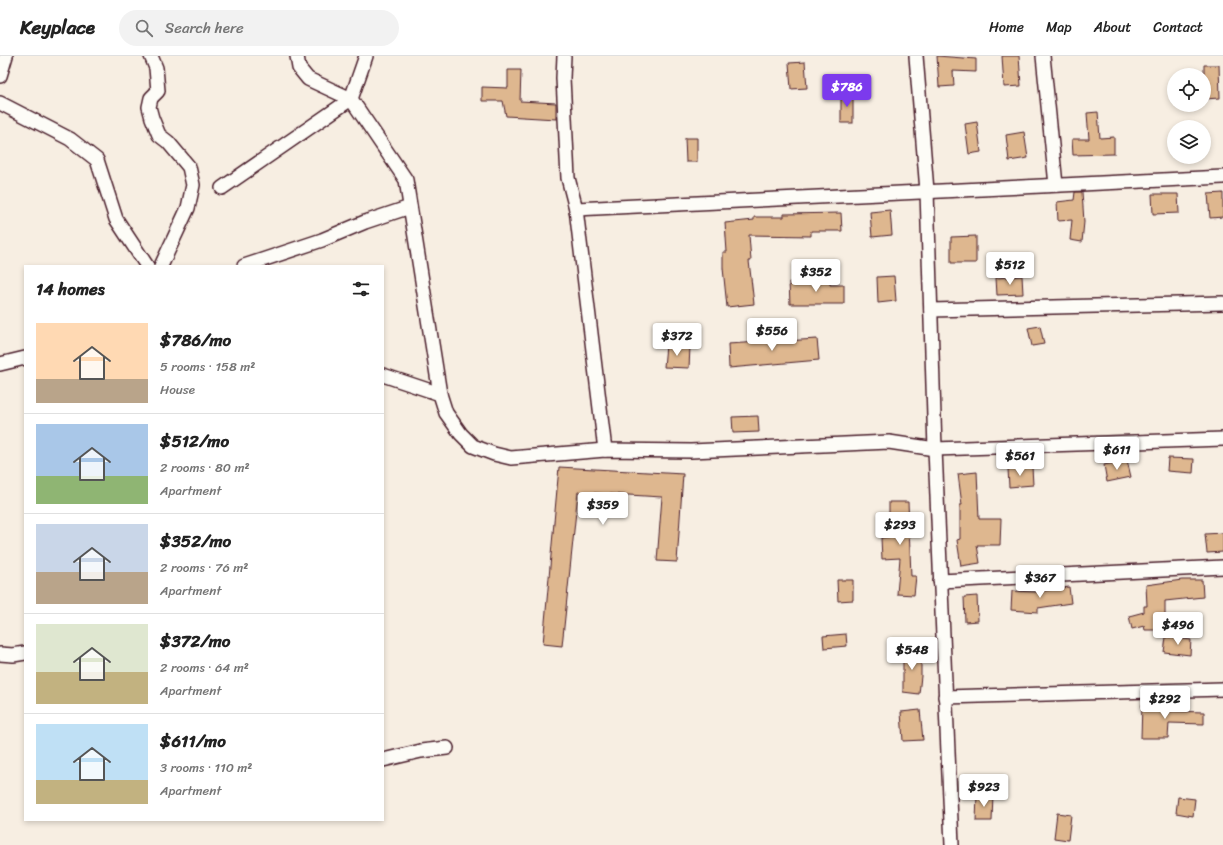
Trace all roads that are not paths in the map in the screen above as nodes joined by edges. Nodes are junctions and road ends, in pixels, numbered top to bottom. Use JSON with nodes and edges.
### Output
{"nodes":[{"id":1,"x":6,"y":56,"type":"edge"},
{"id":2,"x":151,"y":56,"type":"edge"},
{"id":3,"x":297,"y":56,"type":"edge"},
{"id":4,"x":366,"y":56,"type":"edge"},
{"id":5,"x":564,"y":56,"type":"edge"},
{"id":6,"x":916,"y":56,"type":"edge"},
{"id":7,"x":1043,"y":56,"type":"edge"},
{"id":8,"x":0,"y":76,"type":"edge"},
{"id":9,"x":351,"y":99,"type":"junction"},
{"id":10,"x":0,"y":103,"type":"edge"},
{"id":11,"x":1223,"y":177,"type":"edge"},
{"id":12,"x":1056,"y":185,"type":"junction"},
{"id":13,"x":222,"y":188,"type":"dead end"},
{"id":14,"x":927,"y":191,"type":"junction"},
{"id":15,"x":410,"y":207,"type":"junction"},
{"id":16,"x":576,"y":208,"type":"junction"},
{"id":17,"x":146,"y":265,"type":"edge"},
{"id":18,"x":161,"y":265,"type":"edge"},
{"id":19,"x":247,"y":265,"type":"edge"},
{"id":20,"x":1223,"y":304,"type":"edge"},
{"id":21,"x":930,"y":310,"type":"junction"},
{"id":22,"x":24,"y":358,"type":"edge"},
{"id":23,"x":0,"y":364,"type":"edge"},
{"id":24,"x":384,"y":374,"type":"edge"},
{"id":25,"x":440,"y":394,"type":"junction"},
{"id":26,"x":1223,"y":438,"type":"edge"},
{"id":27,"x":934,"y":449,"type":"junction"},
{"id":28,"x":605,"y":450,"type":"junction"},
{"id":29,"x":1223,"y":567,"type":"edge"},
{"id":30,"x":940,"y":581,"type":"junction"},
{"id":31,"x":0,"y":654,"type":"edge"},
{"id":32,"x":24,"y":654,"type":"edge"},
{"id":33,"x":1223,"y":690,"type":"edge"},
{"id":34,"x":946,"y":697,"type":"junction"},
{"id":35,"x":447,"y":748,"type":"dead end"},
{"id":36,"x":384,"y":760,"type":"edge"},
{"id":37,"x":952,"y":845,"type":"edge"}],
"edges":[{"from":1,"to":8,"type":"street"},
{"from":2,"to":18,"type":"street"},
{"from":3,"to":9,"type":"street"},
{"from":4,"to":9,"type":"street"},
{"from":5,"to":16,"type":"street"},
{"from":6,"to":14,"type":"street"},
{"from":7,"to":12,"type":"street"},
{"from":9,"to":13,"type":"street"},
{"from":9,"to":15,"type":"street"},
{"from":10,"to":17,"type":"street"},
{"from":11,"to":12,"type":"street"},
{"from":12,"to":14,"type":"street"},
{"from":14,"to":16,"type":"street"},
{"from":14,"to":21,"type":"street"},
{"from":15,"to":19,"type":"street"},
{"from":15,"to":25,"type":"street"},
{"from":16,"to":28,"type":"street"},
{"from":20,"to":21,"type":"street"},
{"from":21,"to":27,"type":"street"},
{"from":22,"to":23,"type":"street"},
{"from":24,"to":25,"type":"street"},
{"from":25,"to":28,"type":"street"},
{"from":26,"to":27,"type":"street"},
{"from":27,"to":28,"type":"street"},
{"from":27,"to":30,"type":"street"},
{"from":29,"to":30,"type":"street"},
{"from":30,"to":34,"type":"street"},
{"from":31,"to":32,"type":"street"},
{"from":33,"to":34,"type":"street"},
{"from":34,"to":37,"type":"street"},
{"from":35,"to":36,"type":"street"}]}
